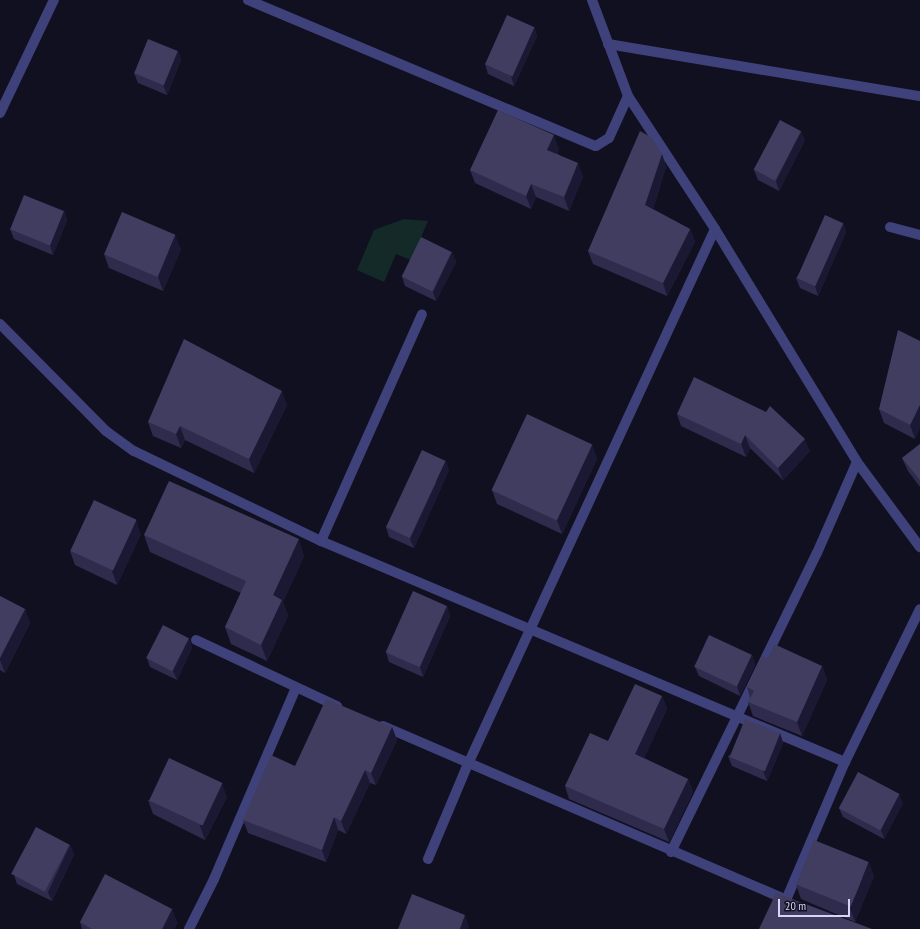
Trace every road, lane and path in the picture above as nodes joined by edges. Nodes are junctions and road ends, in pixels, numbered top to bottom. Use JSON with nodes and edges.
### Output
{"nodes":[{"id":1,"x":54,"y":0,"type":"edge"},
{"id":2,"x":248,"y":0,"type":"edge"},
{"id":3,"x":592,"y":0,"type":"edge"},
{"id":4,"x":608,"y":44,"type":"junction"},
{"id":5,"x":628,"y":96,"type":"junction"},
{"id":6,"x":920,"y":96,"type":"edge"},
{"id":7,"x":0,"y":113,"type":"edge"},
{"id":8,"x":890,"y":227,"type":"dead end"},
{"id":9,"x":715,"y":228,"type":"junction"},
{"id":10,"x":920,"y":235,"type":"edge"},
{"id":11,"x":422,"y":314,"type":"dead end"},
{"id":12,"x":0,"y":324,"type":"edge"},
{"id":13,"x":857,"y":462,"type":"junction"},
{"id":14,"x":321,"y":541,"type":"junction"},
{"id":15,"x":920,"y":547,"type":"edge"},
{"id":16,"x":920,"y":609,"type":"edge"},
{"id":17,"x":531,"y":628,"type":"junction"},
{"id":18,"x":196,"y":640,"type":"dead end"},
{"id":19,"x":296,"y":688,"type":"junction"},
{"id":20,"x":346,"y":710,"type":"edge"},
{"id":21,"x":737,"y":718,"type":"junction"},
{"id":22,"x":375,"y":723,"type":"edge"},
{"id":23,"x":845,"y":762,"type":"junction"},
{"id":24,"x":468,"y":764,"type":"junction"},
{"id":25,"x":671,"y":852,"type":"junction"},
{"id":26,"x":428,"y":859,"type":"dead end"},
{"id":27,"x":786,"y":900,"type":"junction"},
{"id":28,"x":800,"y":906,"type":"edge"},
{"id":29,"x":189,"y":929,"type":"edge"}],
"edges":[{"from":1,"to":7,"type":"street"},
{"from":2,"to":5,"type":"street"},
{"from":3,"to":4,"type":"street"},
{"from":4,"to":5,"type":"street"},
{"from":4,"to":6,"type":"street"},
{"from":5,"to":9,"type":"street"},
{"from":8,"to":10,"type":"street"},
{"from":9,"to":13,"type":"street"},
{"from":9,"to":17,"type":"street"},
{"from":11,"to":14,"type":"street"},
{"from":12,"to":14,"type":"street"},
{"from":13,"to":15,"type":"street"},
{"from":13,"to":21,"type":"street"},
{"from":14,"to":17,"type":"street"},
{"from":16,"to":23,"type":"street"},
{"from":17,"to":21,"type":"street"},
{"from":17,"to":24,"type":"street"},
{"from":18,"to":19,"type":"street"},
{"from":19,"to":20,"type":"street"},
{"from":19,"to":29,"type":"street"},
{"from":21,"to":23,"type":"street"},
{"from":21,"to":25,"type":"street"},
{"from":22,"to":24,"type":"street"},
{"from":23,"to":27,"type":"street"},
{"from":24,"to":25,"type":"street"},
{"from":24,"to":26,"type":"street"},
{"from":25,"to":27,"type":"street"},
{"from":27,"to":28,"type":"street"}]}
